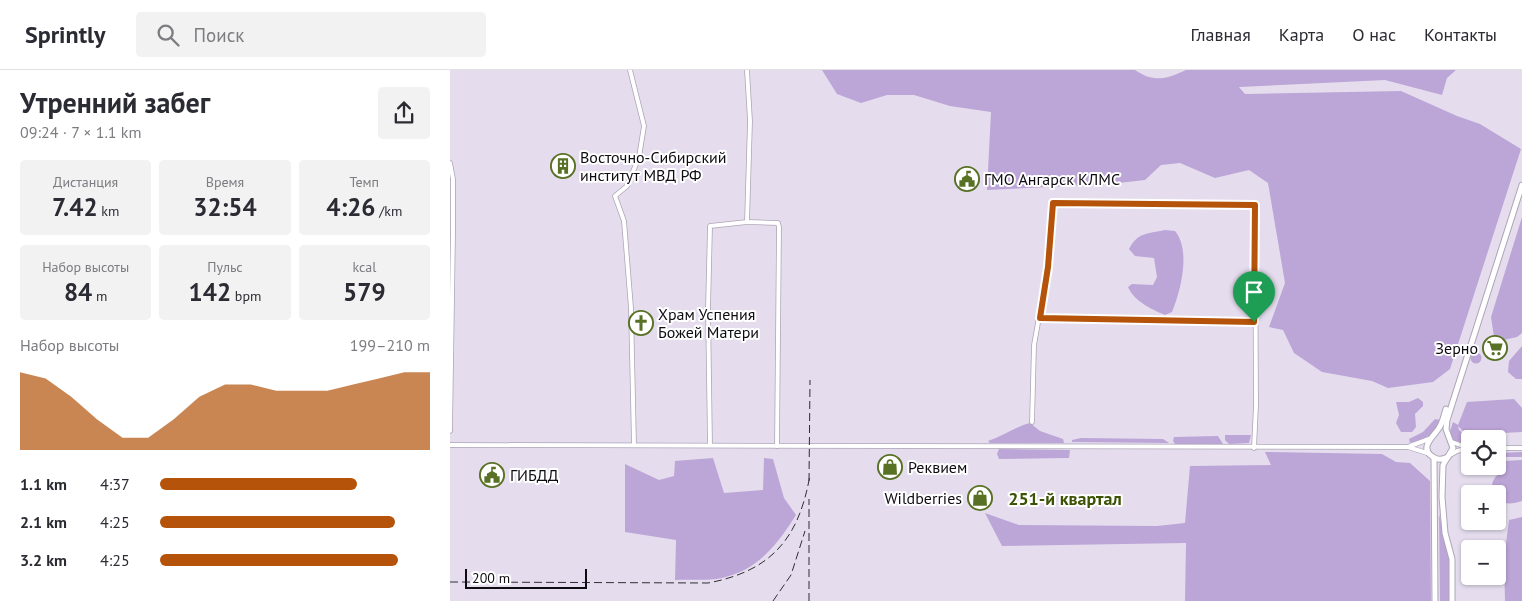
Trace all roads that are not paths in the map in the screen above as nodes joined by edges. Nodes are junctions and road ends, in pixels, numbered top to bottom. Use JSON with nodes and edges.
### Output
{"nodes":[{"id":1,"x":630,"y":70,"type":"edge"},
{"id":2,"x":747,"y":70,"type":"edge"},
{"id":3,"x":450,"y":162,"type":"edge"},
{"id":4,"x":1522,"y":185,"type":"edge"},
{"id":5,"x":747,"y":222,"type":"junction"},
{"id":6,"x":1040,"y":318,"type":"junction"},
{"id":7,"x":1254,"y":322,"type":"junction"},
{"id":8,"x":1454,"y":393,"type":"junction"},
{"id":9,"x":1032,"y":422,"type":"dead end"},
{"id":10,"x":450,"y":431,"type":"edge"},
{"id":11,"x":1431,"y":437,"type":"junction"},
{"id":12,"x":1452,"y":442,"type":"junction"},
{"id":13,"x":450,"y":445,"type":"edge"},
{"id":14,"x":634,"y":445,"type":"junction"},
{"id":15,"x":710,"y":445,"type":"junction"},
{"id":16,"x":1461,"y":445,"type":"edge"},
{"id":17,"x":777,"y":446,"type":"junction"},
{"id":18,"x":1408,"y":447,"type":"junction"},
{"id":19,"x":1254,"y":448,"type":"junction"},
{"id":20,"x":1506,"y":448,"type":"edge"},
{"id":21,"x":1522,"y":448,"type":"edge"},
{"id":22,"x":1461,"y":450,"type":"edge"},
{"id":23,"x":1448,"y":456,"type":"junction"},
{"id":24,"x":1433,"y":457,"type":"junction"},
{"id":25,"x":1435,"y":601,"type":"edge"},
{"id":26,"x":1452,"y":601,"type":"edge"}],
"edges":[{"from":1,"to":14,"type":"street"},
{"from":2,"to":5,"type":"street"},
{"from":3,"to":10,"type":"street"},
{"from":4,"to":8,"type":"main road"},
{"from":5,"to":15,"type":"street"},
{"from":5,"to":17,"type":"street"},
{"from":6,"to":7,"type":"street"},
{"from":6,"to":7,"type":"street"},
{"from":6,"to":9,"type":"street"},
{"from":7,"to":19,"type":"street"},
{"from":8,"to":11,"type":"main road"},
{"from":8,"to":12,"type":"main road"},
{"from":11,"to":12,"type":"main road"},
{"from":11,"to":18,"type":"street"},
{"from":11,"to":24,"type":"main road"},
{"from":12,"to":16,"type":"street"},
{"from":12,"to":23,"type":"main road"},
{"from":13,"to":14,"type":"street"},
{"from":14,"to":15,"type":"street"},
{"from":15,"to":17,"type":"street"},
{"from":17,"to":19,"type":"street"},
{"from":18,"to":19,"type":"street"},
{"from":18,"to":24,"type":"street"},
{"from":20,"to":21,"type":"street"},
{"from":22,"to":23,"type":"street"},
{"from":23,"to":24,"type":"main road"},
{"from":23,"to":26,"type":"main road"},
{"from":24,"to":25,"type":"main road"}]}
